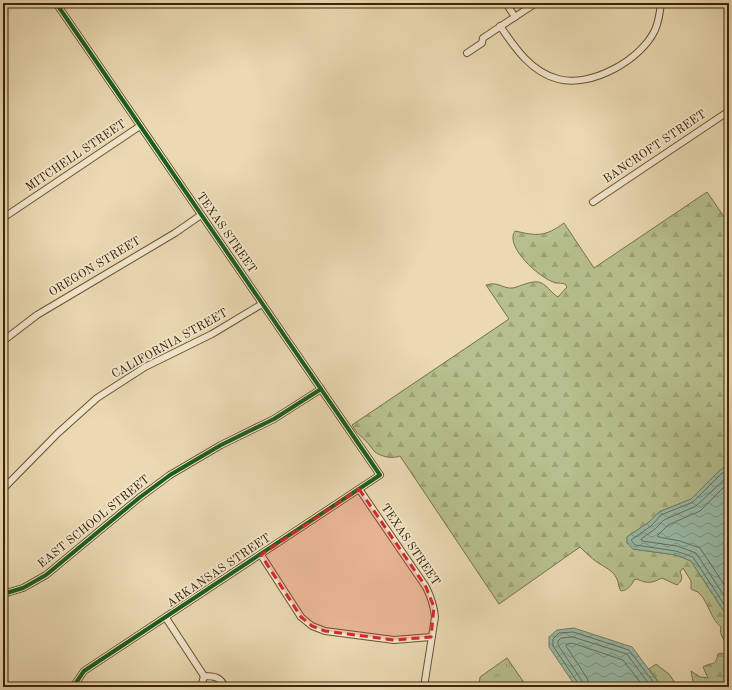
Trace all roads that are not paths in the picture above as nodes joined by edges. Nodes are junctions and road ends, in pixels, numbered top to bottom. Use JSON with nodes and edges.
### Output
{"nodes":[{"id":1,"x":56,"y":3,"type":"edge"},
{"id":2,"x":506,"y":3,"type":"edge"},
{"id":3,"x":536,"y":3,"type":"edge"},
{"id":4,"x":661,"y":3,"type":"edge"},
{"id":5,"x":515,"y":17,"type":"junction"},
{"id":6,"x":500,"y":26,"type":"junction"},
{"id":7,"x":467,"y":53,"type":"dead end"},
{"id":8,"x":729,"y":111,"type":"edge"},
{"id":9,"x":140,"y":126,"type":"junction"},
{"id":10,"x":593,"y":202,"type":"dead end"},
{"id":11,"x":201,"y":215,"type":"junction"},
{"id":12,"x":3,"y":218,"type":"edge"},
{"id":13,"x":262,"y":304,"type":"junction"},
{"id":14,"x":3,"y":341,"type":"edge"},
{"id":15,"x":320,"y":388,"type":"junction"},
{"id":16,"x":380,"y":475,"type":"joint"},
{"id":17,"x":3,"y":489,"type":"edge"},
{"id":18,"x":359,"y":489,"type":"junction"},
{"id":19,"x":261,"y":555,"type":"junction"},
{"id":20,"x":3,"y":594,"type":"edge"},
{"id":21,"x":166,"y":618,"type":"junction"},
{"id":22,"x":431,"y":637,"type":"junction"},
{"id":23,"x":204,"y":676,"type":"junction"},
{"id":24,"x":74,"y":686,"type":"edge"},
{"id":25,"x":201,"y":687,"type":"edge"},
{"id":26,"x":224,"y":687,"type":"edge"},
{"id":27,"x":424,"y":687,"type":"edge"}],
"edges":[{"from":1,"to":9,"type":"street","name":"TEXAS STREET"},
{"from":2,"to":5,"type":"street"},
{"from":3,"to":5,"type":"street"},
{"from":4,"to":6,"type":"street"},
{"from":5,"to":6,"type":"street"},
{"from":6,"to":7,"type":"street"},
{"from":8,"to":10,"type":"street","name":"BANCROFT STREET"},
{"from":9,"to":11,"type":"street","name":"TEXAS STREET"},
{"from":9,"to":12,"type":"street","name":"MITCHELL STREET"},
{"from":11,"to":13,"type":"street","name":"TEXAS STREET"},
{"from":11,"to":14,"type":"street","name":"OREGON STREET"},
{"from":13,"to":15,"type":"street","name":"TEXAS STREET"},
{"from":13,"to":17,"type":"street","name":"CALIFORNIA STREET"},
{"from":15,"to":16,"type":"street","name":"TEXAS STREET"},
{"from":15,"to":20,"type":"street","name":"EAST SCHOOL STREET"},
{"from":16,"to":18,"type":"street","name":"ARKANSAS STREET"},
{"from":18,"to":19,"type":"street","name":"ARKANSAS STREET"},
{"from":18,"to":22,"type":"street","name":"TEXAS STREET"},
{"from":19,"to":21,"type":"street","name":"ARKANSAS STREET"},
{"from":19,"to":22,"type":"street"},
{"from":21,"to":23,"type":"street"},
{"from":21,"to":24,"type":"street","name":"ARKANSAS STREET"},
{"from":22,"to":27,"type":"street","name":"TEXAS STREET"},
{"from":23,"to":25,"type":"street"},
{"from":23,"to":26,"type":"street"}]}
